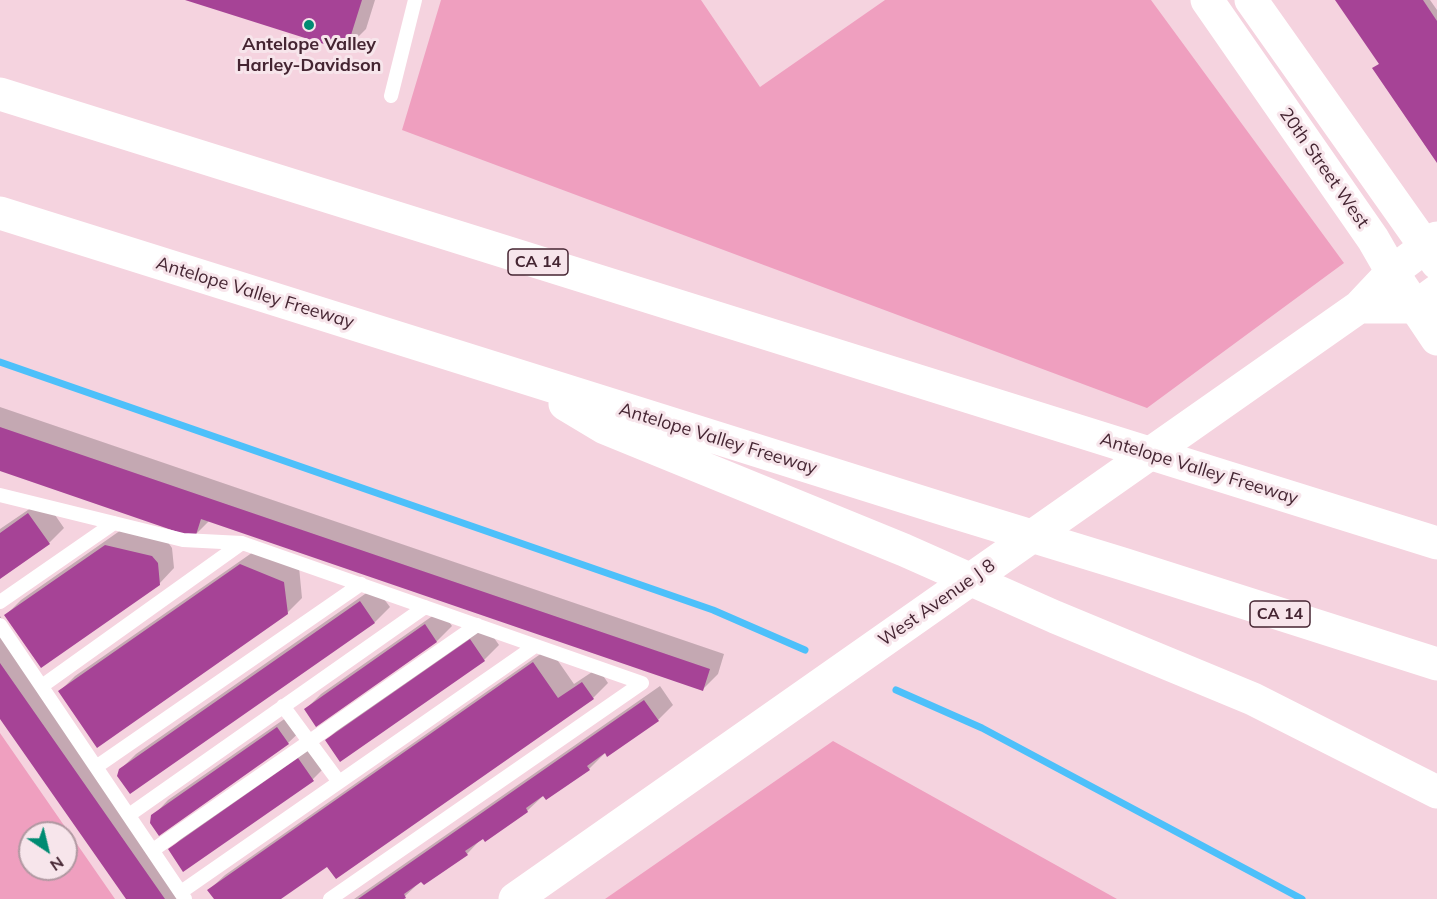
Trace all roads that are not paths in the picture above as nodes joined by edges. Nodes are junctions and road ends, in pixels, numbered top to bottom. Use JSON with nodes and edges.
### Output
{"nodes":[{"id":1,"x":415,"y":0,"type":"edge"},
{"id":2,"x":1207,"y":0,"type":"edge"},
{"id":3,"x":1251,"y":0,"type":"edge"},
{"id":4,"x":0,"y":94,"type":"edge"},
{"id":5,"x":391,"y":96,"type":"dead end"},
{"id":6,"x":0,"y":213,"type":"edge"},
{"id":7,"x":1433,"y":249,"type":"edge"},
{"id":8,"x":1392,"y":272,"type":"junction"},
{"id":9,"x":1426,"y":299,"type":"edge"},
{"id":10,"x":1359,"y":307,"type":"junction"},
{"id":11,"x":1437,"y":339,"type":"edge"},
{"id":12,"x":522,"y":377,"type":"junction"},
{"id":13,"x":0,"y":495,"type":"edge"},
{"id":14,"x":114,"y":523,"type":"junction"},
{"id":15,"x":242,"y":543,"type":"junction"},
{"id":16,"x":1437,"y":543,"type":"edge"},
{"id":17,"x":361,"y":584,"type":"junction"},
{"id":18,"x":0,"y":602,"type":"edge"},
{"id":19,"x":425,"y":607,"type":"junction"},
{"id":20,"x":0,"y":624,"type":"edge"},
{"id":21,"x":477,"y":625,"type":"junction"},
{"id":22,"x":536,"y":646,"type":"junction"},
{"id":23,"x":1437,"y":663,"type":"edge"},
{"id":24,"x":42,"y":686,"type":"junction"},
{"id":25,"x":283,"y":706,"type":"junction"},
{"id":26,"x":309,"y":741,"type":"junction"},
{"id":27,"x":96,"y":767,"type":"junction"},
{"id":28,"x":339,"y":782,"type":"junction"},
{"id":29,"x":1437,"y":792,"type":"edge"},
{"id":30,"x":129,"y":815,"type":"junction"},
{"id":31,"x":153,"y":850,"type":"junction"},
{"id":32,"x":183,"y":895,"type":"edge"},
{"id":33,"x":330,"y":899,"type":"edge"},
{"id":34,"x":515,"y":899,"type":"edge"}],
"edges":[{"from":1,"to":5,"type":"lane"},
{"from":2,"to":8,"type":"main road","name":"20th Street West"},
{"from":3,"to":7,"type":"main road","name":"20th Street West"},
{"from":4,"to":16,"type":"main road","name":"Antelope Valley Freeway","number":"CA 14"},
{"from":6,"to":12,"type":"main road","name":"Antelope Valley Freeway","number":"CA 14"},
{"from":7,"to":8,"type":"main road","name":"West Avenue J 8"},
{"from":8,"to":9,"type":"main road","name":"20th Street West"},
{"from":8,"to":10,"type":"main road","name":"West Avenue J 8"},
{"from":9,"to":10,"type":"main road"},
{"from":9,"to":11,"type":"main road","name":"20th Street West"},
{"from":10,"to":34,"type":"main road","name":"West Avenue J 8"},
{"from":12,"to":23,"type":"main road","name":"Antelope Valley Freeway","number":"CA 14"},
{"from":12,"to":29,"type":"main road"},
{"from":13,"to":14,"type":"lane"},
{"from":14,"to":15,"type":"lane"},
{"from":14,"to":18,"type":"lane"},
{"from":15,"to":17,"type":"lane"},
{"from":15,"to":24,"type":"lane"},
{"from":17,"to":19,"type":"lane"},
{"from":17,"to":27,"type":"lane"},
{"from":19,"to":21,"type":"lane"},
{"from":19,"to":25,"type":"lane"},
{"from":20,"to":24,"type":"lane"},
{"from":21,"to":22,"type":"lane"},
{"from":21,"to":26,"type":"lane"},
{"from":22,"to":28,"type":"lane"},
{"from":22,"to":33,"type":"lane"},
{"from":24,"to":27,"type":"lane"},
{"from":25,"to":26,"type":"lane"},
{"from":25,"to":30,"type":"lane"},
{"from":26,"to":28,"type":"lane"},
{"from":26,"to":31,"type":"lane"},
{"from":27,"to":30,"type":"lane"},
{"from":28,"to":32,"type":"lane"},
{"from":30,"to":31,"type":"lane"},
{"from":31,"to":32,"type":"lane"}]}
